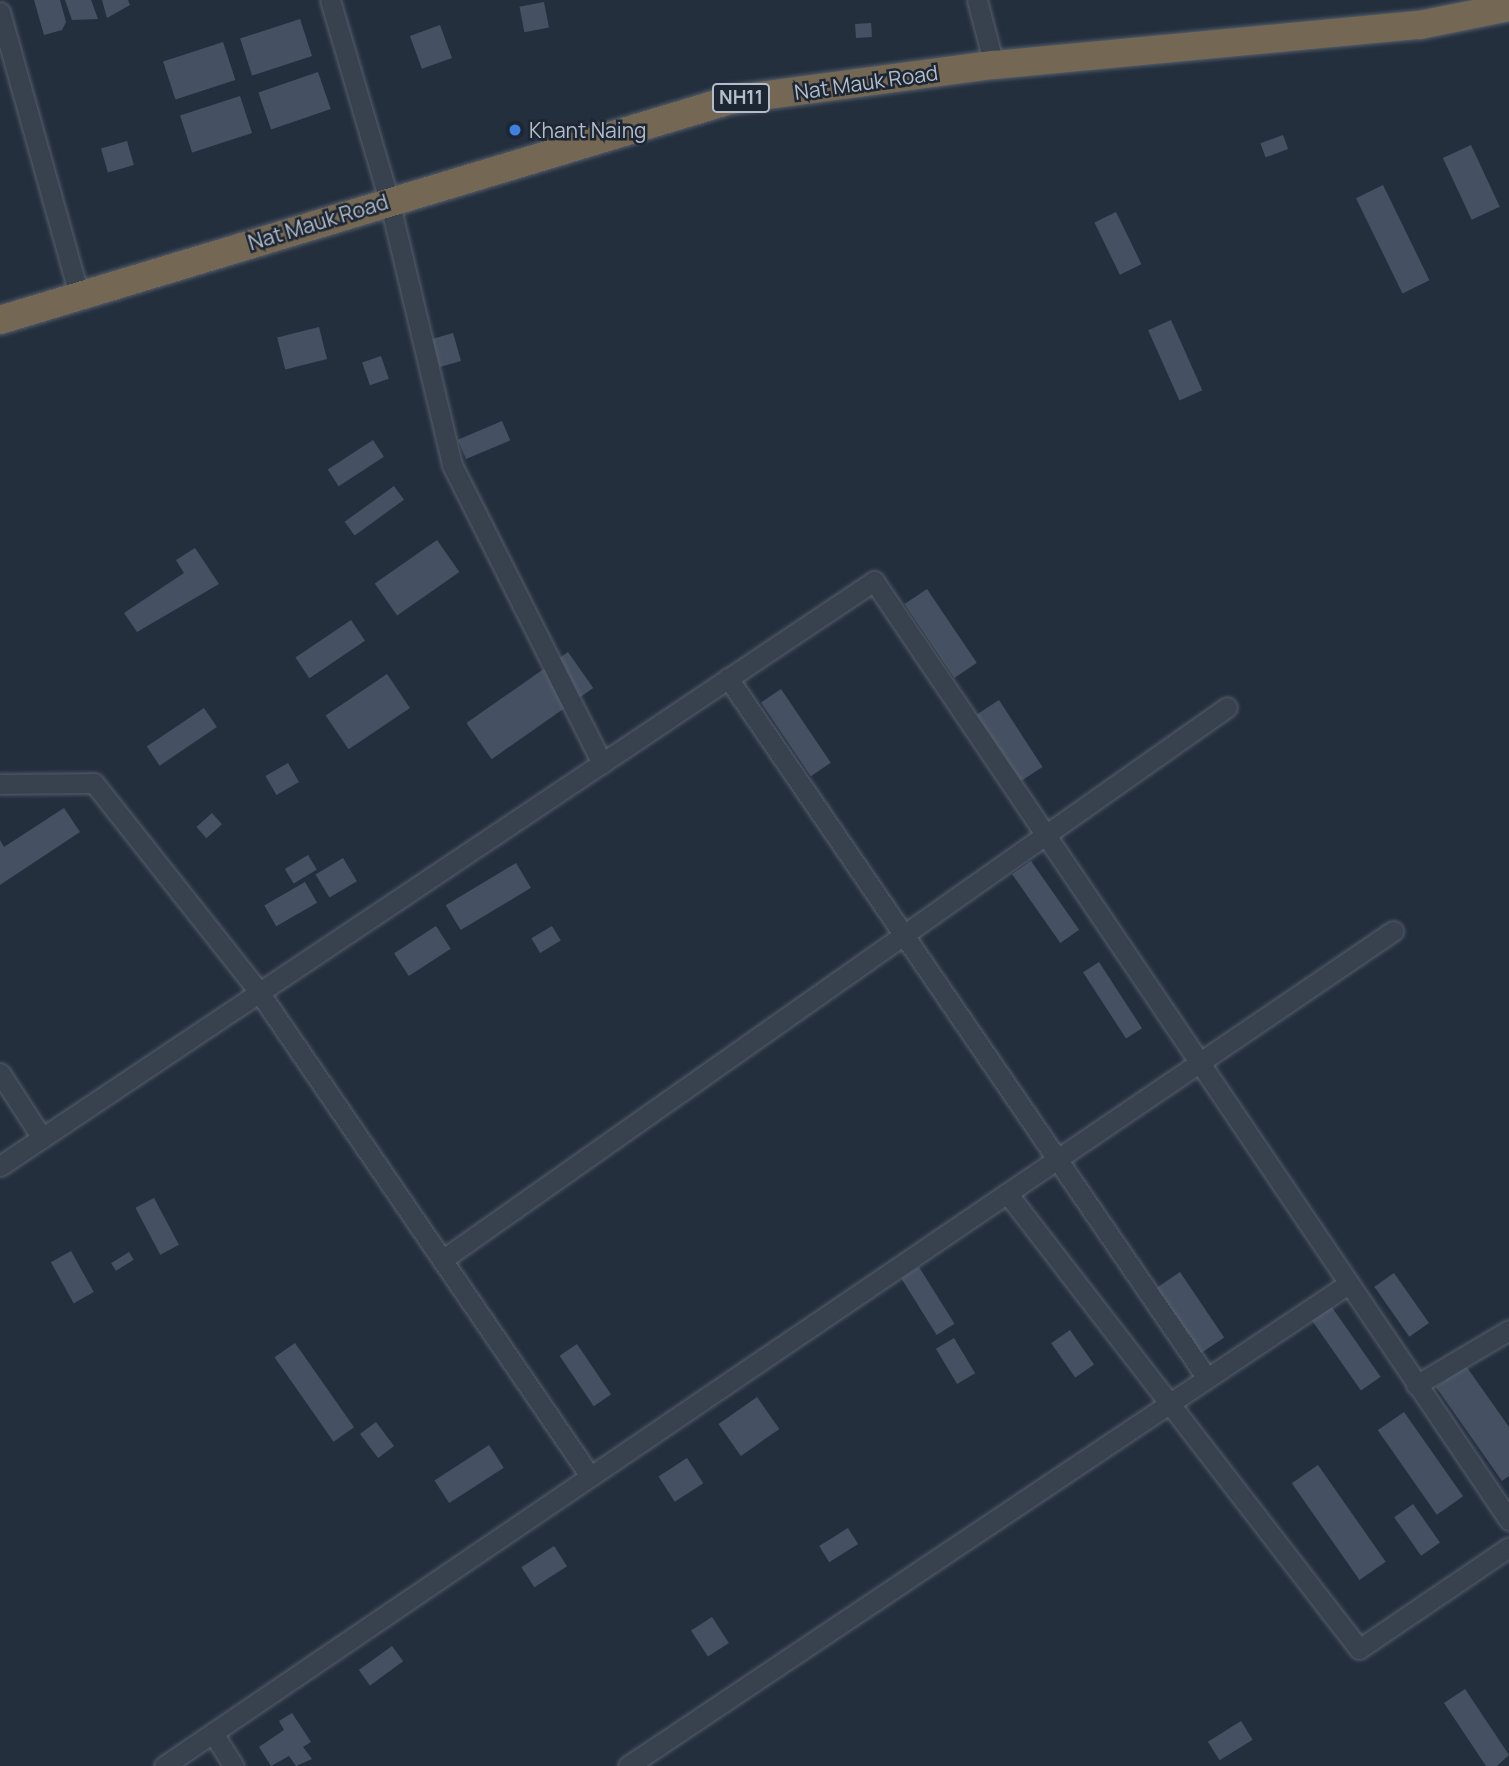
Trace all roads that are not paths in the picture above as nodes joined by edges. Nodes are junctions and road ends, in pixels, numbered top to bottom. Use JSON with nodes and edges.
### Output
{"nodes":[{"id":1,"x":330,"y":0,"type":"edge"},
{"id":2,"x":977,"y":0,"type":"edge"},
{"id":3,"x":1509,"y":7,"type":"edge"},
{"id":4,"x":0,"y":12,"type":"edge"},
{"id":5,"x":994,"y":65,"type":"junction"},
{"id":6,"x":389,"y":200,"type":"junction"},
{"id":7,"x":79,"y":295,"type":"junction"},
{"id":8,"x":0,"y":320,"type":"edge"},
{"id":9,"x":729,"y":678,"type":"junction"},
{"id":10,"x":1227,"y":707,"type":"dead end"},
{"id":11,"x":602,"y":762,"type":"junction"},
{"id":12,"x":0,"y":784,"type":"edge"},
{"id":13,"x":1042,"y":833,"type":"junction"},
{"id":14,"x":1392,"y":931,"type":"dead end"},
{"id":15,"x":902,"y":932,"type":"junction"},
{"id":16,"x":259,"y":992,"type":"junction"},
{"id":17,"x":1197,"y":1064,"type":"junction"},
{"id":18,"x":0,"y":1073,"type":"edge"},
{"id":19,"x":42,"y":1138,"type":"junction"},
{"id":20,"x":1057,"y":1159,"type":"junction"},
{"id":21,"x":0,"y":1166,"type":"edge"},
{"id":22,"x":1007,"y":1193,"type":"junction"},
{"id":23,"x":442,"y":1260,"type":"junction"},
{"id":24,"x":1348,"y":1284,"type":"junction"},
{"id":25,"x":1509,"y":1330,"type":"edge"},
{"id":26,"x":1207,"y":1378,"type":"junction"},
{"id":27,"x":1416,"y":1384,"type":"junction"},
{"id":28,"x":1168,"y":1405,"type":"junction"},
{"id":29,"x":590,"y":1476,"type":"junction"},
{"id":30,"x":1509,"y":1520,"type":"edge"},
{"id":31,"x":1509,"y":1547,"type":"edge"},
{"id":32,"x":213,"y":1733,"type":"junction"},
{"id":33,"x":164,"y":1766,"type":"edge"},
{"id":34,"x":234,"y":1766,"type":"edge"},
{"id":35,"x":628,"y":1766,"type":"edge"}],
"edges":[{"from":1,"to":6,"type":"street"},
{"from":2,"to":5,"type":"street"},
{"from":3,"to":5,"type":"highway","name":"Nat Mauk Road","number":"NH11"},
{"from":4,"to":7,"type":"street"},
{"from":5,"to":6,"type":"highway","name":"Nat Mauk Road","number":"NH11"},
{"from":6,"to":7,"type":"highway","name":"Nat Mauk Road","number":"NH11"},
{"from":6,"to":11,"type":"street"},
{"from":7,"to":8,"type":"highway","name":"Nat Mauk Road","number":"NH11"},
{"from":9,"to":11,"type":"street"},
{"from":9,"to":13,"type":"street"},
{"from":9,"to":15,"type":"street"},
{"from":10,"to":13,"type":"street"},
{"from":11,"to":16,"type":"street"},
{"from":12,"to":16,"type":"street"},
{"from":13,"to":15,"type":"street"},
{"from":13,"to":17,"type":"street"},
{"from":14,"to":17,"type":"street"},
{"from":15,"to":20,"type":"street"},
{"from":15,"to":23,"type":"street"},
{"from":16,"to":19,"type":"street"},
{"from":16,"to":23,"type":"street"},
{"from":17,"to":20,"type":"street"},
{"from":17,"to":24,"type":"street"},
{"from":18,"to":19,"type":"street"},
{"from":19,"to":21,"type":"street"},
{"from":20,"to":22,"type":"street"},
{"from":20,"to":26,"type":"street"},
{"from":22,"to":28,"type":"street"},
{"from":22,"to":29,"type":"street"},
{"from":23,"to":29,"type":"street"},
{"from":24,"to":26,"type":"street"},
{"from":24,"to":27,"type":"street"},
{"from":25,"to":27,"type":"street"},
{"from":26,"to":28,"type":"street"},
{"from":27,"to":30,"type":"street"},
{"from":28,"to":31,"type":"street"},
{"from":28,"to":35,"type":"street"},
{"from":29,"to":32,"type":"street"},
{"from":32,"to":33,"type":"street"},
{"from":32,"to":34,"type":"street"}]}
